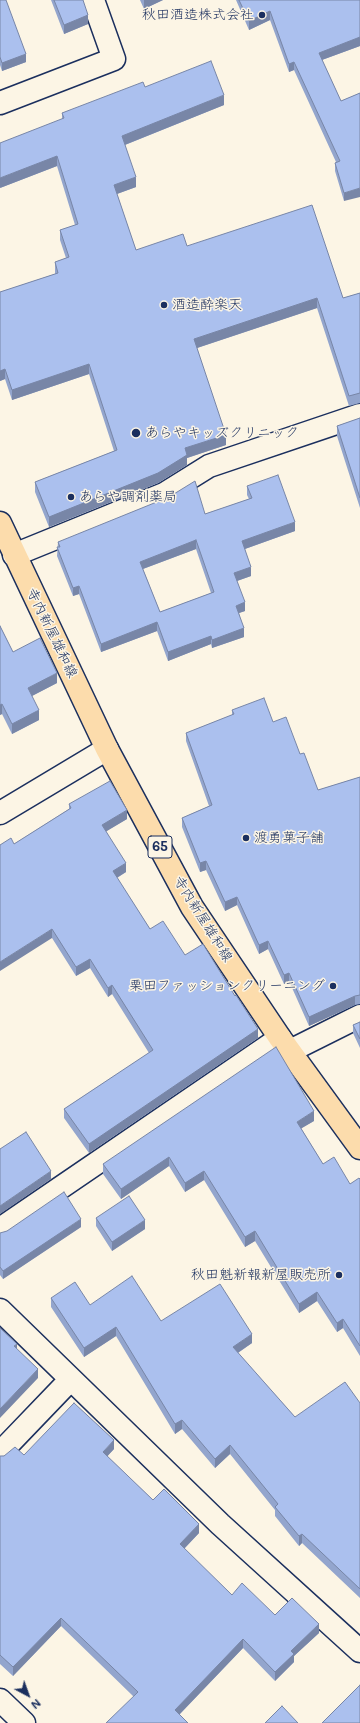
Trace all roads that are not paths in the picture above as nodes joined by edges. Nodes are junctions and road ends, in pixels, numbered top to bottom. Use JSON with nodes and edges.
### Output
{"nodes":[{"id":1,"x":93,"y":0,"type":"edge"},
{"id":2,"x":0,"y":103,"type":"edge"},
{"id":3,"x":360,"y":415,"type":"edge"},
{"id":4,"x":1,"y":528,"type":"edge"},
{"id":5,"x":14,"y":555,"type":"junction"},
{"id":6,"x":107,"y":749,"type":"junction"},
{"id":7,"x":0,"y":813,"type":"edge"},
{"id":8,"x":360,"y":1016,"type":"edge"},
{"id":9,"x":285,"y":1044,"type":"junction"},
{"id":10,"x":360,"y":1148,"type":"edge"},
{"id":11,"x":0,"y":1229,"type":"edge"},
{"id":12,"x":0,"y":1310,"type":"edge"},
{"id":13,"x":71,"y":1379,"type":"junction"},
{"id":14,"x":0,"y":1453,"type":"edge"},
{"id":15,"x":360,"y":1651,"type":"edge"},
{"id":16,"x":0,"y":1700,"type":"edge"},
{"id":17,"x":22,"y":1722,"type":"edge"}],
"edges":[{"from":1,"to":2,"type":"street"},
{"from":3,"to":5,"type":"street"},
{"from":4,"to":5,"type":"main road","name":"寺内新屋雄和線","number":"65"},
{"from":5,"to":6,"type":"main road","name":"寺内新屋雄和線","number":"65"},
{"from":6,"to":7,"type":"street"},
{"from":6,"to":9,"type":"main road","name":"寺内新屋雄和線","number":"65"},
{"from":8,"to":9,"type":"street"},
{"from":9,"to":10,"type":"main road","name":"寺内新屋雄和線","number":"65"},
{"from":9,"to":11,"type":"street"},
{"from":12,"to":13,"type":"street"},
{"from":13,"to":14,"type":"street"},
{"from":13,"to":15,"type":"street"},
{"from":16,"to":17,"type":"street"}]}
